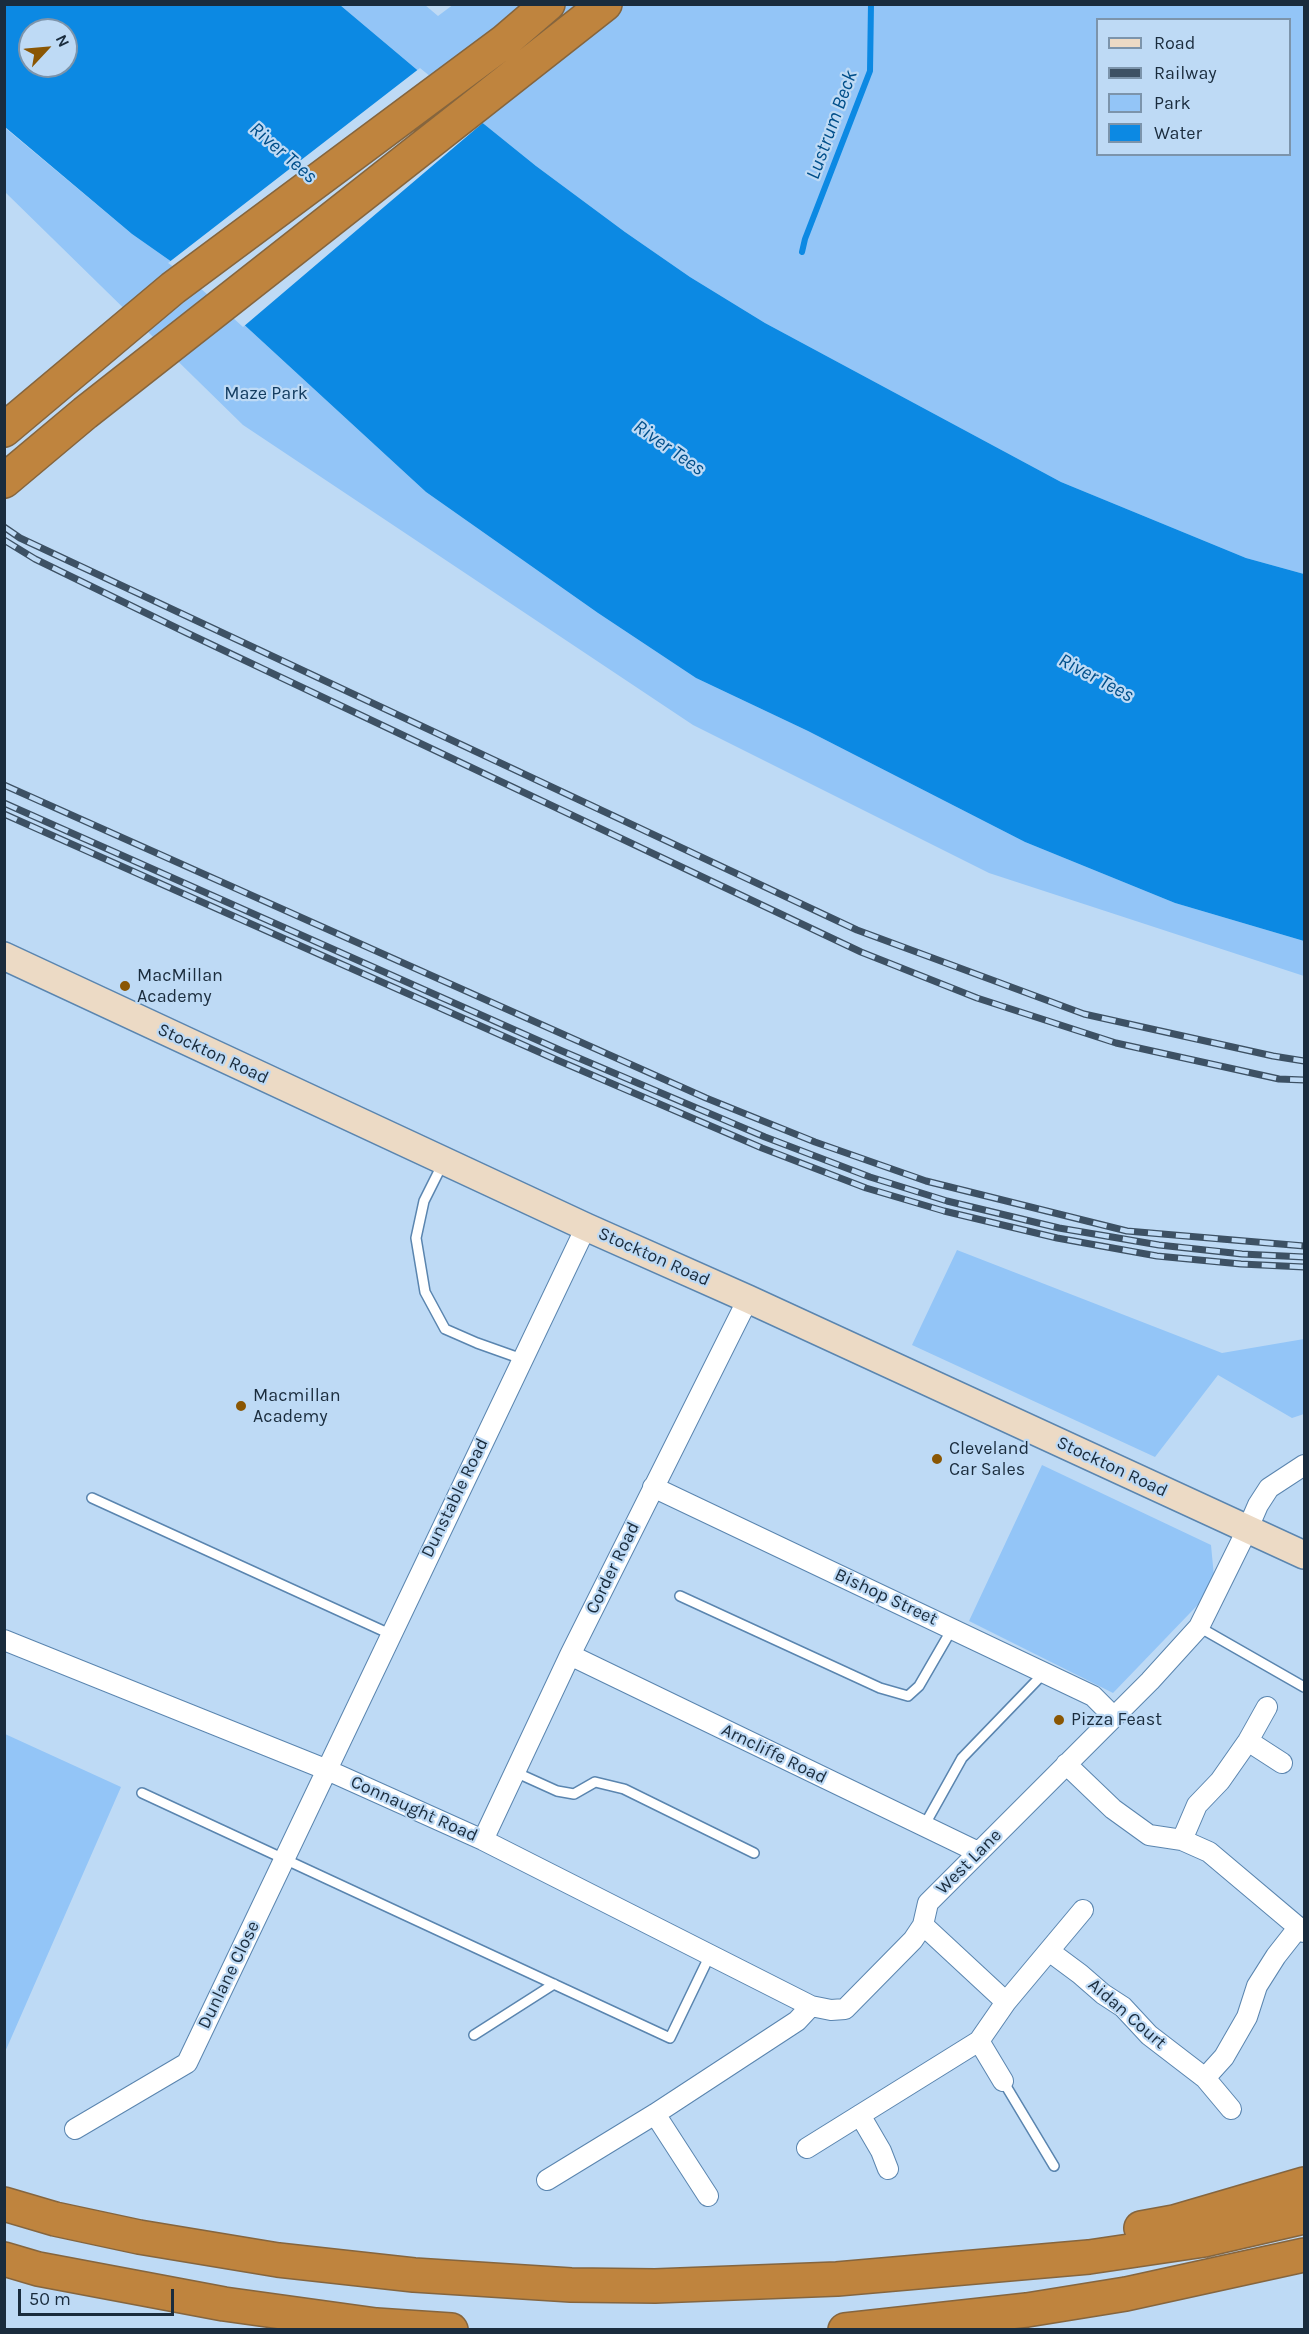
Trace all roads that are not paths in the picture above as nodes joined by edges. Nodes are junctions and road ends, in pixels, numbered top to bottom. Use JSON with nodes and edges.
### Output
{"nodes":[{"id":1,"x":548,"y":4,"type":"edge"},
{"id":2,"x":605,"y":4,"type":"edge"},
{"id":3,"x":4,"y":430,"type":"edge"},
{"id":4,"x":4,"y":481,"type":"edge"},
{"id":5,"x":4,"y":956,"type":"edge"},
{"id":6,"x":445,"y":1161,"type":"junction"},
{"id":7,"x":586,"y":1227,"type":"junction"},
{"id":8,"x":748,"y":1299,"type":"junction"},
{"id":9,"x":522,"y":1359,"type":"junction"},
{"id":10,"x":1305,"y":1465,"type":"edge"},
{"id":11,"x":653,"y":1487,"type":"junction"},
{"id":12,"x":92,"y":1498,"type":"dead end"},
{"id":13,"x":1248,"y":1528,"type":"junction"},
{"id":14,"x":1305,"y":1555,"type":"edge"},
{"id":15,"x":680,"y":1596,"type":"dead end"},
{"id":16,"x":1199,"y":1627,"type":"junction"},
{"id":17,"x":952,"y":1629,"type":"junction"},
{"id":18,"x":390,"y":1634,"type":"junction"},
{"id":19,"x":4,"y":1640,"type":"edge"},
{"id":20,"x":570,"y":1655,"type":"junction"},
{"id":21,"x":1044,"y":1673,"type":"junction"},
{"id":22,"x":1305,"y":1687,"type":"edge"},
{"id":23,"x":1268,"y":1707,"type":"dead end"},
{"id":24,"x":1113,"y":1716,"type":"junction"},
{"id":25,"x":1248,"y":1741,"type":"junction"},
{"id":26,"x":1282,"y":1763,"type":"dead end"},
{"id":27,"x":1066,"y":1764,"type":"junction"},
{"id":28,"x":325,"y":1770,"type":"junction"},
{"id":29,"x":515,"y":1772,"type":"junction"},
{"id":30,"x":142,"y":1793,"type":"dead end"},
{"id":31,"x":924,"y":1826,"type":"junction"},
{"id":32,"x":483,"y":1840,"type":"junction"},
{"id":33,"x":1182,"y":1840,"type":"junction"},
{"id":34,"x":978,"y":1852,"type":"junction"},
{"id":35,"x":754,"y":1853,"type":"dead end"},
{"id":36,"x":284,"y":1860,"type":"junction"},
{"id":37,"x":1083,"y":1910,"type":"dead end"},
{"id":38,"x":923,"y":1925,"type":"junction"},
{"id":39,"x":1301,"y":1930,"type":"edge"},
{"id":40,"x":1049,"y":1951,"type":"junction"},
{"id":41,"x":710,"y":1955,"type":"junction"},
{"id":42,"x":554,"y":1984,"type":"junction"},
{"id":43,"x":1006,"y":2002,"type":"junction"},
{"id":44,"x":811,"y":2006,"type":"junction"},
{"id":45,"x":474,"y":2035,"type":"dead end"},
{"id":46,"x":978,"y":2042,"type":"junction"},
{"id":47,"x":1205,"y":2078,"type":"junction"},
{"id":48,"x":1003,"y":2081,"type":"joint"},
{"id":49,"x":1232,"y":2109,"type":"dead end"},
{"id":50,"x":655,"y":2114,"type":"junction"},
{"id":51,"x":860,"y":2115,"type":"junction"},
{"id":52,"x":75,"y":2129,"type":"dead end"},
{"id":53,"x":807,"y":2148,"type":"dead end"},
{"id":54,"x":1054,"y":2166,"type":"dead end"},
{"id":55,"x":888,"y":2169,"type":"dead end"},
{"id":56,"x":547,"y":2180,"type":"dead end"},
{"id":57,"x":1305,"y":2184,"type":"edge"},
{"id":58,"x":708,"y":2196,"type":"dead end"},
{"id":59,"x":4,"y":2204,"type":"edge"},
{"id":60,"x":1305,"y":2217,"type":"edge"},
{"id":61,"x":1305,"y":2255,"type":"edge"},
{"id":62,"x":4,"y":2259,"type":"edge"},
{"id":63,"x":958,"y":2268,"type":"junction"},
{"id":64,"x":1305,"y":2275,"type":"edge"},
{"id":65,"x":1027,"y":2310,"type":"junction"},
{"id":66,"x":451,"y":2330,"type":"edge"},
{"id":67,"x":845,"y":2330,"type":"edge"}],
"edges":[{"from":1,"to":3,"type":"highway"},
{"from":2,"to":4,"type":"highway"},
{"from":5,"to":6,"type":"main road","name":"Stockton Road"},
{"from":6,"to":7,"type":"main road","name":"Stockton Road"},
{"from":6,"to":9,"type":"lane"},
{"from":7,"to":8,"type":"main road","name":"Stockton Road"},
{"from":7,"to":9,"type":"street","name":"Dunstable Road"},
{"from":8,"to":11,"type":"street","name":"Corder Road"},
{"from":8,"to":13,"type":"main road","name":"Stockton Road"},
{"from":9,"to":18,"type":"street","name":"Dunstable Road"},
{"from":10,"to":13,"type":"street","name":"West Lane"},
{"from":11,"to":17,"type":"street","name":"Bishop Street"},
{"from":11,"to":20,"type":"street","name":"Corder Road"},
{"from":12,"to":18,"type":"lane"},
{"from":13,"to":14,"type":"main road","name":"Stockton Road"},
{"from":13,"to":16,"type":"street","name":"West Lane"},
{"from":15,"to":17,"type":"lane"},
{"from":16,"to":22,"type":"lane"},
{"from":16,"to":24,"type":"street","name":"West Lane"},
{"from":17,"to":21,"type":"street","name":"Bishop Street"},
{"from":18,"to":28,"type":"street","name":"Dunstable Road"},
{"from":19,"to":28,"type":"street","name":"Connaught Road"},
{"from":20,"to":29,"type":"street","name":"Corder Road"},
{"from":20,"to":31,"type":"street","name":"Arncliffe Road"},
{"from":21,"to":24,"type":"street","name":"Bishop Street"},
{"from":21,"to":31,"type":"lane"},
{"from":23,"to":25,"type":"street"},
{"from":24,"to":27,"type":"street","name":"West Lane"},
{"from":25,"to":26,"type":"street"},
{"from":25,"to":33,"type":"street"},
{"from":27,"to":33,"type":"street"},
{"from":27,"to":34,"type":"street","name":"West Lane"},
{"from":28,"to":32,"type":"street","name":"Connaught Road"},
{"from":28,"to":36,"type":"street","name":"Dunlane Close"},
{"from":29,"to":32,"type":"street","name":"Corder Road"},
{"from":29,"to":35,"type":"lane"},
{"from":30,"to":36,"type":"lane"},
{"from":31,"to":34,"type":"street","name":"Arncliffe Road"},
{"from":32,"to":41,"type":"street","name":"Connaught Road"},
{"from":33,"to":39,"type":"street"},
{"from":34,"to":38,"type":"street","name":"West Lane"},
{"from":36,"to":42,"type":"lane"},
{"from":36,"to":52,"type":"street","name":"Dunlane Close"},
{"from":37,"to":40,"type":"street"},
{"from":38,"to":43,"type":"street"},
{"from":38,"to":44,"type":"street","name":"West Lane"},
{"from":39,"to":47,"type":"street"},
{"from":40,"to":43,"type":"street"},
{"from":40,"to":47,"type":"street","name":"Aidan Court"},
{"from":41,"to":42,"type":"lane"},
{"from":41,"to":44,"type":"street","name":"Connaught Road"},
{"from":42,"to":45,"type":"lane"},
{"from":43,"to":46,"type":"street"},
{"from":44,"to":50,"type":"street"},
{"from":46,"to":48,"type":"street"},
{"from":46,"to":51,"type":"street"},
{"from":47,"to":49,"type":"street","name":"Aidan Court"},
{"from":48,"to":54,"type":"lane"},
{"from":50,"to":56,"type":"street"},
{"from":50,"to":58,"type":"street"},
{"from":51,"to":53,"type":"street"},
{"from":51,"to":55,"type":"street"},
{"from":57,"to":63,"type":"highway"},
{"from":59,"to":63,"type":"highway"},
{"from":60,"to":63,"type":"highway"},
{"from":61,"to":65,"type":"highway"},
{"from":62,"to":66,"type":"highway"},
{"from":64,"to":65,"type":"highway"},
{"from":65,"to":67,"type":"highway"}]}
